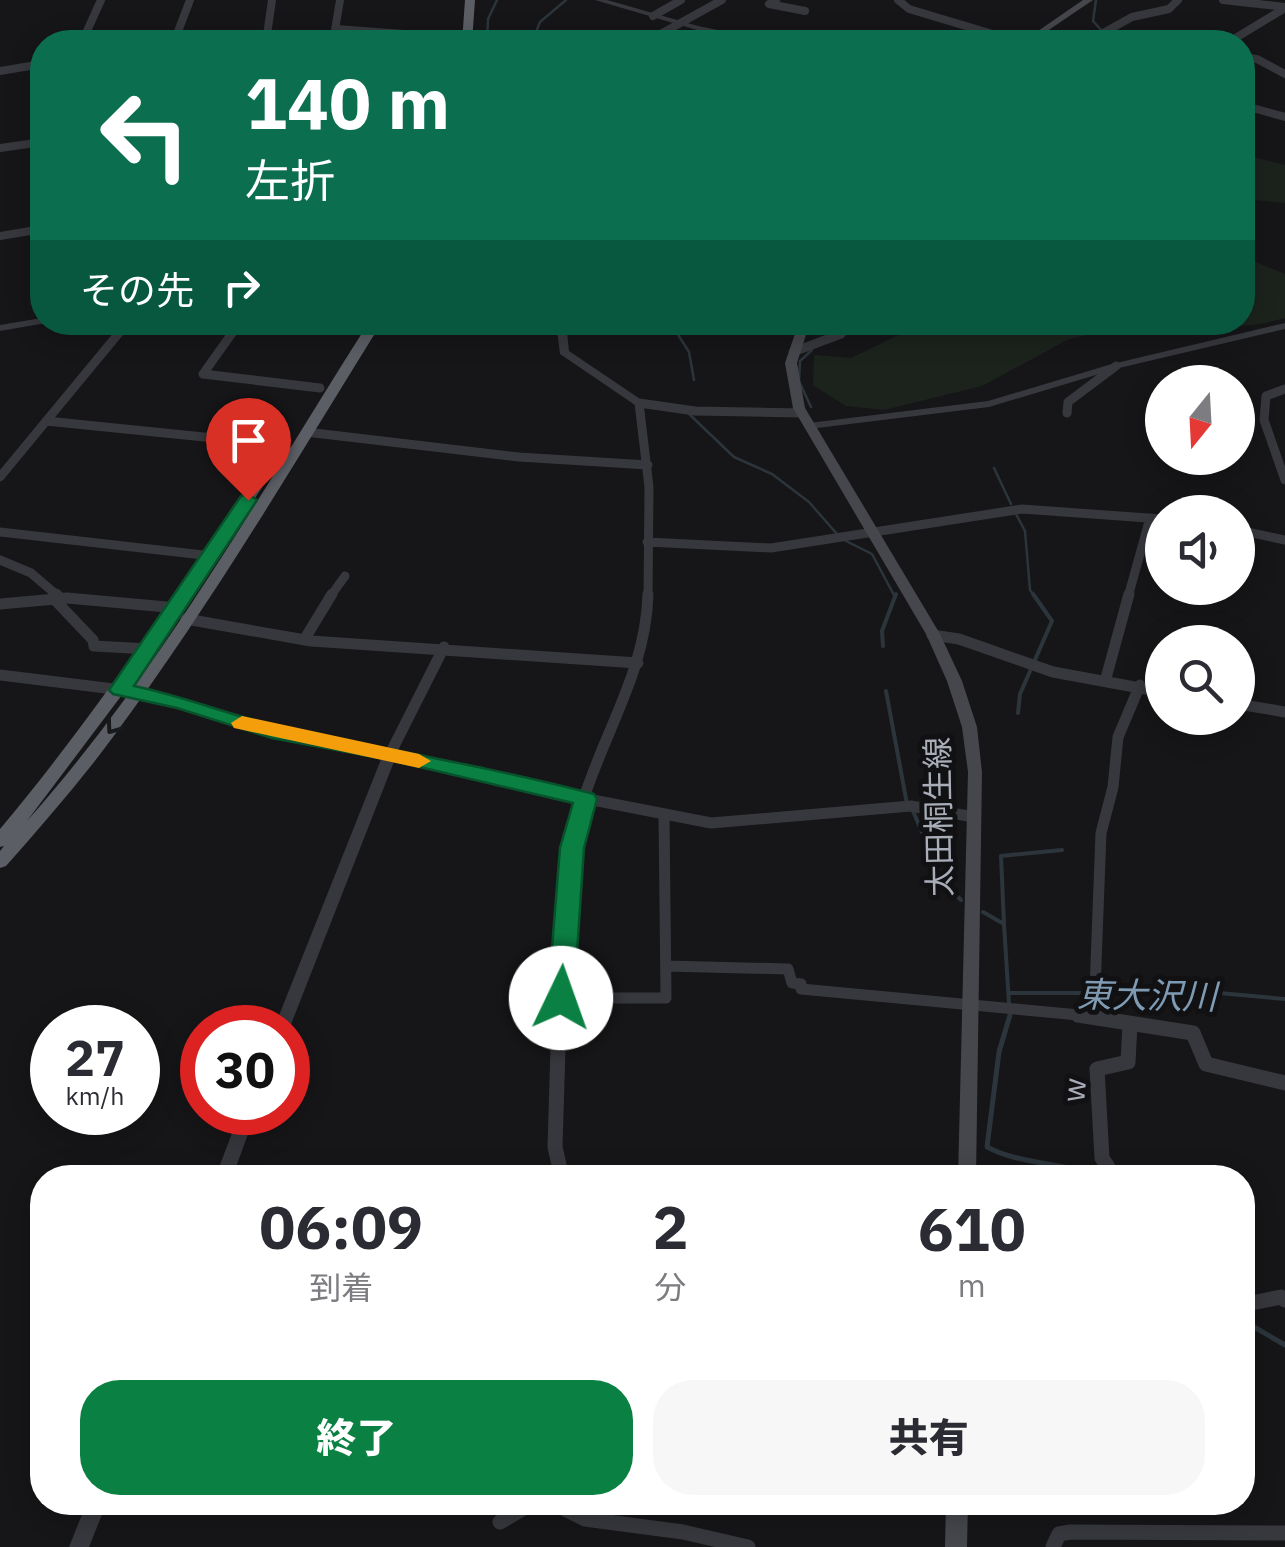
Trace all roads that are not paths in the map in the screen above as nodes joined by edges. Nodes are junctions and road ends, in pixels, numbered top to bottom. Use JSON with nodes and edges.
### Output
{"nodes":[{"id":1,"x":101,"y":0,"type":"edge"},
{"id":2,"x":190,"y":0,"type":"edge"},
{"id":3,"x":272,"y":0,"type":"edge"},
{"id":4,"x":340,"y":0,"type":"edge"},
{"id":5,"x":470,"y":0,"type":"edge"},
{"id":6,"x":480,"y":0,"type":"edge"},
{"id":7,"x":599,"y":0,"type":"edge"},
{"id":8,"x":681,"y":0,"type":"edge"},
{"id":9,"x":722,"y":0,"type":"edge"},
{"id":10,"x":776,"y":0,"type":"edge"},
{"id":11,"x":787,"y":0,"type":"edge"},
{"id":12,"x":900,"y":0,"type":"edge"},
{"id":13,"x":1089,"y":0,"type":"edge"},
{"id":14,"x":1178,"y":0,"type":"edge"},
{"id":15,"x":1223,"y":0,"type":"edge"},
{"id":16,"x":802,"y":2,"type":"edge"},
{"id":17,"x":1285,"y":8,"type":"edge"},
{"id":18,"x":806,"y":11,"type":"dead end"},
{"id":19,"x":654,"y":16,"type":"junction"},
{"id":20,"x":682,"y":24,"type":"junction"},
{"id":21,"x":336,"y":29,"type":"joint"},
{"id":22,"x":87,"y":30,"type":"edge"},
{"id":23,"x":179,"y":30,"type":"edge"},
{"id":24,"x":267,"y":30,"type":"edge"},
{"id":25,"x":350,"y":30,"type":"edge"},
{"id":26,"x":468,"y":30,"type":"edge"},
{"id":27,"x":479,"y":30,"type":"edge"},
{"id":28,"x":670,"y":30,"type":"edge"},
{"id":29,"x":712,"y":30,"type":"edge"},
{"id":30,"x":981,"y":30,"type":"edge"},
{"id":31,"x":1041,"y":30,"type":"edge"},
{"id":32,"x":1109,"y":30,"type":"edge"},
{"id":33,"x":1249,"y":30,"type":"edge"},
{"id":34,"x":1255,"y":59,"type":"edge"},
{"id":35,"x":30,"y":66,"type":"edge"},
{"id":36,"x":0,"y":71,"type":"edge"},
{"id":37,"x":1285,"y":74,"type":"edge"},
{"id":38,"x":1255,"y":108,"type":"edge"},
{"id":39,"x":1285,"y":117,"type":"edge"},
{"id":40,"x":30,"y":144,"type":"edge"},
{"id":41,"x":0,"y":148,"type":"edge"},
{"id":42,"x":30,"y":231,"type":"edge"},
{"id":43,"x":0,"y":236,"type":"edge"},
{"id":44,"x":30,"y":323,"type":"edge"},
{"id":45,"x":1285,"y":326,"type":"edge"},
{"id":46,"x":0,"y":328,"type":"edge"},
{"id":47,"x":1255,"y":333,"type":"edge"},
{"id":48,"x":117,"y":335,"type":"edge"},
{"id":49,"x":230,"y":335,"type":"edge"},
{"id":50,"x":354,"y":335,"type":"edge"},
{"id":51,"x":368,"y":335,"type":"edge"},
{"id":52,"x":563,"y":335,"type":"edge"},
{"id":53,"x":800,"y":335,"type":"edge"},
{"id":54,"x":838,"y":335,"type":"edge"},
{"id":55,"x":1247,"y":335,"type":"edge"},
{"id":56,"x":793,"y":352,"type":"junction"},
{"id":57,"x":1116,"y":366,"type":"junction"},
{"id":58,"x":320,"y":388,"type":"junction"},
{"id":59,"x":1285,"y":389,"type":"edge"},
{"id":60,"x":639,"y":403,"type":"junction"},
{"id":61,"x":1067,"y":413,"type":"dead end"},
{"id":62,"x":805,"y":420,"type":"junction"},
{"id":63,"x":46,"y":421,"type":"junction"},
{"id":64,"x":306,"y":432,"type":"junction"},
{"id":65,"x":284,"y":444,"type":"junction"},
{"id":66,"x":1280,"y":451,"type":"edge"},
{"id":67,"x":648,"y":465,"type":"junction"},
{"id":68,"x":0,"y":477,"type":"edge"},
{"id":69,"x":1285,"y":480,"type":"edge"},
{"id":70,"x":1145,"y":518,"type":"edge"},
{"id":71,"x":872,"y":532,"type":"junction"},
{"id":72,"x":4,"y":533,"type":"edge"},
{"id":73,"x":1255,"y":534,"type":"edge"},
{"id":74,"x":1145,"y":536,"type":"edge"},
{"id":75,"x":1285,"y":540,"type":"edge"},
{"id":76,"x":647,"y":542,"type":"junction"},
{"id":77,"x":0,"y":543,"type":"edge"},
{"id":78,"x":212,"y":556,"type":"junction"},
{"id":79,"x":0,"y":560,"type":"edge"},
{"id":80,"x":345,"y":576,"type":"dead end"},
{"id":81,"x":57,"y":599,"type":"junction"},
{"id":82,"x":0,"y":604,"type":"edge"},
{"id":83,"x":182,"y":613,"type":"junction"},
{"id":84,"x":932,"y":635,"type":"junction"},
{"id":85,"x":304,"y":640,"type":"junction"},
{"id":86,"x":444,"y":647,"type":"junction"},
{"id":87,"x":149,"y":649,"type":"junction"},
{"id":88,"x":638,"y":663,"type":"junction"},
{"id":89,"x":0,"y":675,"type":"edge"},
{"id":90,"x":1106,"y":678,"type":"junction"},
{"id":91,"x":1140,"y":685,"type":"junction"},
{"id":92,"x":1145,"y":687,"type":"edge"},
{"id":93,"x":129,"y":691,"type":"junction"},
{"id":94,"x":1255,"y":707,"type":"edge"},
{"id":95,"x":1285,"y":712,"type":"edge"},
{"id":96,"x":390,"y":754,"type":"junction"},
{"id":97,"x":586,"y":799,"type":"junction"},
{"id":98,"x":664,"y":814,"type":"junction"},
{"id":99,"x":974,"y":817,"type":"junction"},
{"id":100,"x":0,"y":841,"type":"edge"},
{"id":101,"x":0,"y":862,"type":"edge"},
{"id":102,"x":666,"y":966,"type":"junction"},
{"id":103,"x":561,"y":998,"type":"junction"},
{"id":104,"x":291,"y":1005,"type":"edge"},
{"id":105,"x":971,"y":1005,"type":"junction"},
{"id":106,"x":1094,"y":1016,"type":"junction"},
{"id":107,"x":1130,"y":1024,"type":"junction"},
{"id":108,"x":1285,"y":1083,"type":"edge"},
{"id":109,"x":239,"y":1135,"type":"edge"},
{"id":110,"x":227,"y":1165,"type":"edge"},
{"id":111,"x":559,"y":1165,"type":"edge"},
{"id":112,"x":967,"y":1165,"type":"edge"},
{"id":113,"x":1107,"y":1165,"type":"edge"},
{"id":114,"x":1283,"y":1299,"type":"edge"},
{"id":115,"x":1255,"y":1303,"type":"edge"},
{"id":116,"x":92,"y":1515,"type":"edge"},
{"id":117,"x":512,"y":1515,"type":"edge"},
{"id":118,"x":577,"y":1515,"type":"edge"},
{"id":119,"x":957,"y":1515,"type":"edge"},
{"id":120,"x":500,"y":1522,"type":"dead end"},
{"id":121,"x":1285,"y":1534,"type":"edge"},
{"id":122,"x":79,"y":1547,"type":"edge"},
{"id":123,"x":748,"y":1547,"type":"edge"},
{"id":124,"x":956,"y":1547,"type":"edge"},
{"id":125,"x":1052,"y":1547,"type":"edge"}],
"edges":[{"from":1,"to":22,"type":"street"},
{"from":2,"to":23,"type":"street"},
{"from":3,"to":24,"type":"street"},
{"from":4,"to":21,"type":"street"},
{"from":5,"to":26,"type":"highway"},
{"from":6,"to":27,"type":"highway"},
{"from":7,"to":19,"type":"street"},
{"from":8,"to":19,"type":"street"},
{"from":9,"to":20,"type":"street"},
{"from":10,"to":18,"type":"street"},
{"from":11,"to":16,"type":"street"},
{"from":12,"to":30,"type":"street"},
{"from":13,"to":31,"type":"main road"},
{"from":14,"to":32,"type":"street"},
{"from":15,"to":17,"type":"street"},
{"from":17,"to":33,"type":"street"},
{"from":19,"to":20,"type":"street"},
{"from":20,"to":28,"type":"street"},
{"from":20,"to":29,"type":"street"},
{"from":21,"to":25,"type":"street"},
{"from":34,"to":37,"type":"street"},
{"from":35,"to":36,"type":"street"},
{"from":38,"to":39,"type":"street"},
{"from":40,"to":41,"type":"street"},
{"from":42,"to":43,"type":"street"},
{"from":44,"to":46,"type":"street"},
{"from":45,"to":47,"type":"street"},
{"from":48,"to":63,"type":"street"},
{"from":49,"to":58,"type":"street"},
{"from":50,"to":58,"type":"highway"},
{"from":51,"to":64,"type":"highway"},
{"from":52,"to":60,"type":"street"},
{"from":53,"to":56,"type":"main road","name":"太田桐生線"},
{"from":54,"to":56,"type":"street"},
{"from":55,"to":57,"type":"street"},
{"from":56,"to":62,"type":"main road","name":"太田桐生線"},
{"from":57,"to":61,"type":"street"},
{"from":57,"to":62,"type":"street"},
{"from":58,"to":65,"type":"highway"},
{"from":59,"to":66,"type":"street"},
{"from":60,"to":62,"type":"street"},
{"from":60,"to":67,"type":"street"},
{"from":62,"to":71,"type":"main road","name":"太田桐生線"},
{"from":63,"to":65,"type":"street"},
{"from":63,"to":68,"type":"street"},
{"from":64,"to":67,"type":"street"},
{"from":64,"to":83,"type":"highway"},
{"from":65,"to":78,"type":"highway"},
{"from":66,"to":69,"type":"street"},
{"from":67,"to":76,"type":"street"},
{"from":70,"to":71,"type":"street"},
{"from":71,"to":76,"type":"street"},
{"from":71,"to":84,"type":"main road","name":"太田桐生線"},
{"from":72,"to":77,"type":"street"},
{"from":72,"to":78,"type":"street"},
{"from":73,"to":75,"type":"street"},
{"from":74,"to":90,"type":"street"},
{"from":76,"to":88,"type":"street"},
{"from":78,"to":83,"type":"highway"},
{"from":79,"to":81,"type":"street"},
{"from":80,"to":85,"type":"street"},
{"from":81,"to":82,"type":"street"},
{"from":81,"to":83,"type":"street"},
{"from":81,"to":87,"type":"street"},
{"from":83,"to":85,"type":"street"},
{"from":83,"to":87,"type":"highway"},
{"from":83,"to":93,"type":"highway"},
{"from":84,"to":90,"type":"street"},
{"from":84,"to":99,"type":"main road","name":"太田桐生線"},
{"from":85,"to":86,"type":"street"},
{"from":86,"to":88,"type":"street"},
{"from":86,"to":96,"type":"street"},
{"from":87,"to":93,"type":"highway"},
{"from":88,"to":97,"type":"street"},
{"from":89,"to":93,"type":"street"},
{"from":90,"to":91,"type":"street"},
{"from":91,"to":92,"type":"street"},
{"from":91,"to":106,"type":"street"},
{"from":93,"to":96,"type":"street"},
{"from":93,"to":100,"type":"highway"},
{"from":93,"to":101,"type":"highway","one_way":true},
{"from":94,"to":95,"type":"street"},
{"from":96,"to":97,"type":"street"},
{"from":96,"to":104,"type":"street"},
{"from":97,"to":98,"type":"street"},
{"from":97,"to":103,"type":"street"},
{"from":98,"to":99,"type":"street"},
{"from":98,"to":102,"type":"street"},
{"from":99,"to":105,"type":"main road","name":"太田桐生線"},
{"from":102,"to":103,"type":"street"},
{"from":102,"to":105,"type":"street"},
{"from":103,"to":111,"type":"street"},
{"from":105,"to":106,"type":"street"},
{"from":105,"to":112,"type":"main road","name":"太田桐生線"},
{"from":106,"to":107,"type":"street"},
{"from":107,"to":108,"type":"street"},
{"from":107,"to":113,"type":"street","name":"w"},
{"from":109,"to":110,"type":"street"},
{"from":114,"to":115,"type":"street"},
{"from":116,"to":122,"type":"street"},
{"from":117,"to":120,"type":"street"},
{"from":118,"to":123,"type":"street"},
{"from":119,"to":124,"type":"main road"},
{"from":121,"to":125,"type":"street"}]}
